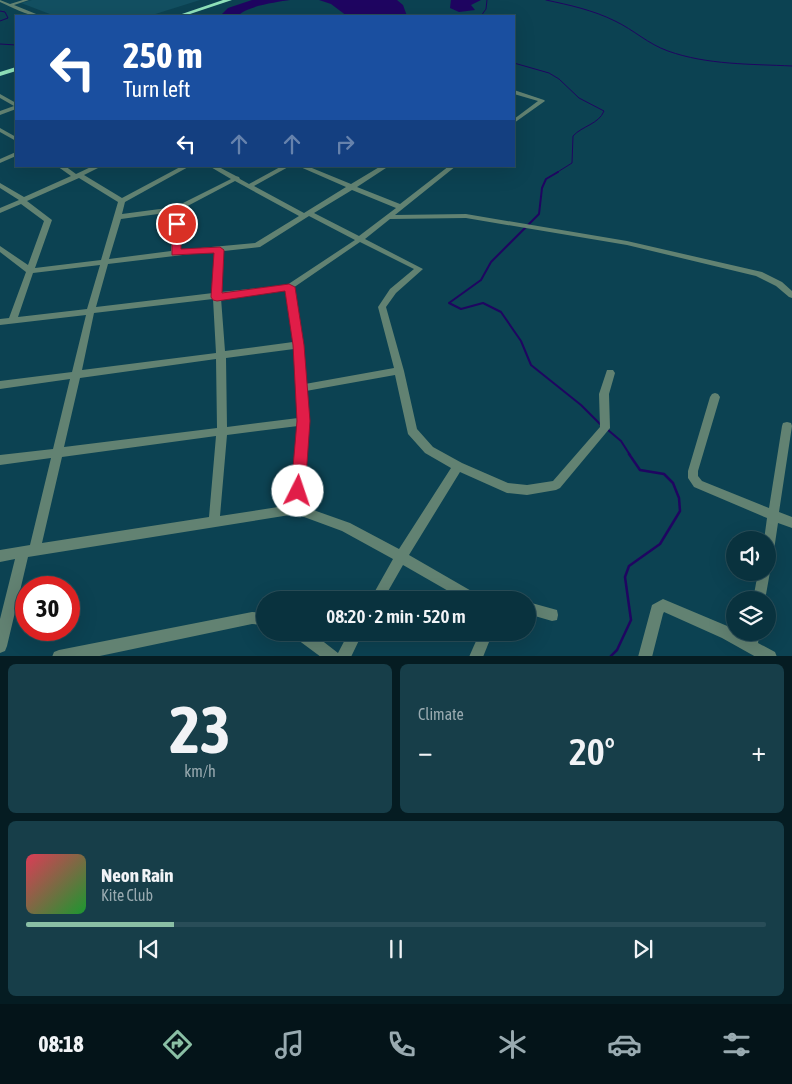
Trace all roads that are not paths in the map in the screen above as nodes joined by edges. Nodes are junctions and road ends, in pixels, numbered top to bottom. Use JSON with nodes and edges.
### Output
{"nodes":[{"id":1,"x":28,"y":0,"type":"edge"},
{"id":2,"x":229,"y":0,"type":"edge"},
{"id":3,"x":0,"y":1,"type":"edge"},
{"id":4,"x":10,"y":5,"type":"junction"},
{"id":5,"x":0,"y":7,"type":"edge"},
{"id":6,"x":36,"y":15,"type":"edge"},
{"id":7,"x":182,"y":15,"type":"edge"},
{"id":8,"x":15,"y":69,"type":"edge"},
{"id":9,"x":0,"y":74,"type":"edge"},
{"id":10,"x":515,"y":92,"type":"edge"},
{"id":11,"x":0,"y":96,"type":"edge"},
{"id":12,"x":15,"y":105,"type":"edge"},
{"id":13,"x":15,"y":106,"type":"edge"},
{"id":14,"x":0,"y":113,"type":"edge"},
{"id":15,"x":515,"y":119,"type":"edge"},
{"id":16,"x":0,"y":130,"type":"edge"},
{"id":17,"x":15,"y":139,"type":"edge"},
{"id":18,"x":15,"y":154,"type":"edge"},
{"id":19,"x":0,"y":161,"type":"edge"},
{"id":20,"x":62,"y":167,"type":"edge"},
{"id":21,"x":97,"y":167,"type":"edge"},
{"id":22,"x":185,"y":167,"type":"edge"},
{"id":23,"x":214,"y":167,"type":"edge"},
{"id":24,"x":284,"y":167,"type":"edge"},
{"id":25,"x":303,"y":167,"type":"edge"},
{"id":26,"x":384,"y":167,"type":"edge"},
{"id":27,"x":452,"y":167,"type":"edge"},
{"id":28,"x":78,"y":176,"type":"junction"},
{"id":29,"x":237,"y":178,"type":"junction"},
{"id":30,"x":0,"y":185,"type":"edge"},
{"id":31,"x":250,"y":186,"type":"junction"},
{"id":32,"x":350,"y":188,"type":"junction"},
{"id":33,"x":23,"y":201,"type":"junction"},
{"id":34,"x":122,"y":201,"type":"junction"},
{"id":35,"x":400,"y":207,"type":"junction"},
{"id":36,"x":177,"y":209,"type":"junction"},
{"id":37,"x":0,"y":211,"type":"edge"},
{"id":38,"x":306,"y":215,"type":"junction"},
{"id":39,"x":117,"y":217,"type":"junction"},
{"id":40,"x":388,"y":217,"type":"junction"},
{"id":41,"x":359,"y":240,"type":"junction"},
{"id":42,"x":0,"y":248,"type":"edge"},
{"id":43,"x":220,"y":250,"type":"junction"},
{"id":44,"x":176,"y":253,"type":"junction"},
{"id":45,"x":104,"y":263,"type":"junction"},
{"id":46,"x":30,"y":271,"type":"junction"},
{"id":47,"x":289,"y":287,"type":"junction"},
{"id":48,"x":792,"y":295,"type":"edge"},
{"id":49,"x":217,"y":297,"type":"junction"},
{"id":50,"x":91,"y":310,"type":"junction"},
{"id":51,"x":12,"y":321,"type":"junction"},
{"id":52,"x":0,"y":322,"type":"edge"},
{"id":53,"x":298,"y":345,"type":"junction"},
{"id":54,"x":221,"y":356,"type":"junction"},
{"id":55,"x":400,"y":371,"type":"junction"},
{"id":56,"x":610,"y":373,"type":"dead end"},
{"id":57,"x":76,"y":375,"type":"junction"},
{"id":58,"x":0,"y":385,"type":"edge"},
{"id":59,"x":302,"y":388,"type":"junction"},
{"id":60,"x":715,"y":397,"type":"dead end"},
{"id":61,"x":303,"y":421,"type":"junction"},
{"id":62,"x":787,"y":426,"type":"dead end"},
{"id":63,"x":222,"y":431,"type":"junction"},
{"id":64,"x":58,"y":452,"type":"junction"},
{"id":65,"x":0,"y":460,"type":"edge"},
{"id":66,"x":458,"y":466,"type":"junction"},
{"id":67,"x":296,"y":509,"type":"junction"},
{"id":68,"x":773,"y":517,"type":"junction"},
{"id":69,"x":214,"y":521,"type":"junction"},
{"id":70,"x":792,"y":523,"type":"edge"},
{"id":71,"x":771,"y":531,"type":"edge"},
{"id":72,"x":29,"y":551,"type":"junction"},
{"id":73,"x":0,"y":556,"type":"edge"},
{"id":74,"x":401,"y":557,"type":"junction"},
{"id":75,"x":381,"y":591,"type":"edge"},
{"id":76,"x":460,"y":591,"type":"edge"},
{"id":77,"x":536,"y":610,"type":"edge"},
{"id":78,"x":552,"y":615,"type":"dead end"},
{"id":79,"x":256,"y":618,"type":"edge"},
{"id":80,"x":726,"y":629,"type":"edge"},
{"id":81,"x":312,"y":641,"type":"edge"},
{"id":82,"x":352,"y":641,"type":"edge"},
{"id":83,"x":483,"y":641,"type":"edge"},
{"id":84,"x":754,"y":641,"type":"edge"},
{"id":85,"x":0,"y":646,"type":"edge"},
{"id":86,"x":59,"y":656,"type":"edge"},
{"id":87,"x":333,"y":656,"type":"edge"},
{"id":88,"x":343,"y":656,"type":"edge"},
{"id":89,"x":476,"y":656,"type":"edge"},
{"id":90,"x":645,"y":656,"type":"edge"},
{"id":91,"x":770,"y":656,"type":"edge"}],
"edges":[{"from":1,"to":4,"type":"street"},
{"from":2,"to":7,"type":"highway"},
{"from":3,"to":4,"type":"street"},
{"from":4,"to":5,"type":"street"},
{"from":4,"to":6,"type":"street"},
{"from":8,"to":9,"type":"highway"},
{"from":10,"to":15,"type":"street"},
{"from":11,"to":12,"type":"street"},
{"from":13,"to":14,"type":"street"},
{"from":16,"to":17,"type":"street"},
{"from":18,"to":19,"type":"street"},
{"from":20,"to":28,"type":"street"},
{"from":21,"to":28,"type":"street"},
{"from":22,"to":34,"type":"street"},
{"from":23,"to":29,"type":"street"},
{"from":24,"to":31,"type":"street"},
{"from":25,"to":32,"type":"street"},
{"from":26,"to":32,"type":"street"},
{"from":27,"to":35,"type":"street"},
{"from":28,"to":33,"type":"street"},
{"from":28,"to":34,"type":"street"},
{"from":29,"to":31,"type":"street"},
{"from":29,"to":36,"type":"street"},
{"from":30,"to":33,"type":"street"},
{"from":31,"to":38,"type":"street"},
{"from":32,"to":35,"type":"street"},
{"from":32,"to":38,"type":"street"},
{"from":33,"to":37,"type":"street"},
{"from":33,"to":46,"type":"street"},
{"from":34,"to":39,"type":"street"},
{"from":35,"to":40,"type":"street"},
{"from":36,"to":39,"type":"street"},
{"from":36,"to":44,"type":"street"},
{"from":38,"to":41,"type":"street"},
{"from":38,"to":43,"type":"street"},
{"from":39,"to":45,"type":"street"},
{"from":40,"to":41,"type":"street"},
{"from":40,"to":48,"type":"street"},
{"from":41,"to":47,"type":"street"},
{"from":41,"to":55,"type":"street"},
{"from":42,"to":46,"type":"street"},
{"from":43,"to":44,"type":"street"},
{"from":43,"to":49,"type":"street"},
{"from":44,"to":45,"type":"street"},
{"from":45,"to":46,"type":"street"},
{"from":45,"to":50,"type":"street"},
{"from":46,"to":51,"type":"street"},
{"from":47,"to":49,"type":"street"},
{"from":47,"to":53,"type":"street"},
{"from":49,"to":50,"type":"street"},
{"from":49,"to":54,"type":"street"},
{"from":50,"to":51,"type":"street"},
{"from":50,"to":57,"type":"street"},
{"from":51,"to":52,"type":"street"},
{"from":53,"to":54,"type":"street"},
{"from":53,"to":59,"type":"street"},
{"from":54,"to":57,"type":"street"},
{"from":54,"to":63,"type":"street"},
{"from":55,"to":59,"type":"street"},
{"from":55,"to":66,"type":"street"},
{"from":56,"to":66,"type":"street"},
{"from":57,"to":58,"type":"street"},
{"from":57,"to":64,"type":"street"},
{"from":59,"to":61,"type":"street"},
{"from":60,"to":68,"type":"street"},
{"from":61,"to":63,"type":"street"},
{"from":61,"to":67,"type":"street"},
{"from":62,"to":68,"type":"street"},
{"from":63,"to":64,"type":"street"},
{"from":63,"to":69,"type":"street"},
{"from":64,"to":65,"type":"street"},
{"from":64,"to":72,"type":"street"},
{"from":66,"to":74,"type":"street"},
{"from":67,"to":69,"type":"street"},
{"from":67,"to":74,"type":"street"},
{"from":68,"to":70,"type":"street"},
{"from":68,"to":71,"type":"street"},
{"from":69,"to":72,"type":"street"},
{"from":72,"to":73,"type":"street"},
{"from":72,"to":85,"type":"street"},
{"from":74,"to":75,"type":"street"},
{"from":74,"to":76,"type":"street"},
{"from":77,"to":78,"type":"street"},
{"from":79,"to":86,"type":"street"},
{"from":80,"to":90,"type":"street"},
{"from":81,"to":87,"type":"street"},
{"from":82,"to":88,"type":"street"},
{"from":83,"to":89,"type":"street"},
{"from":84,"to":91,"type":"street"}]}
